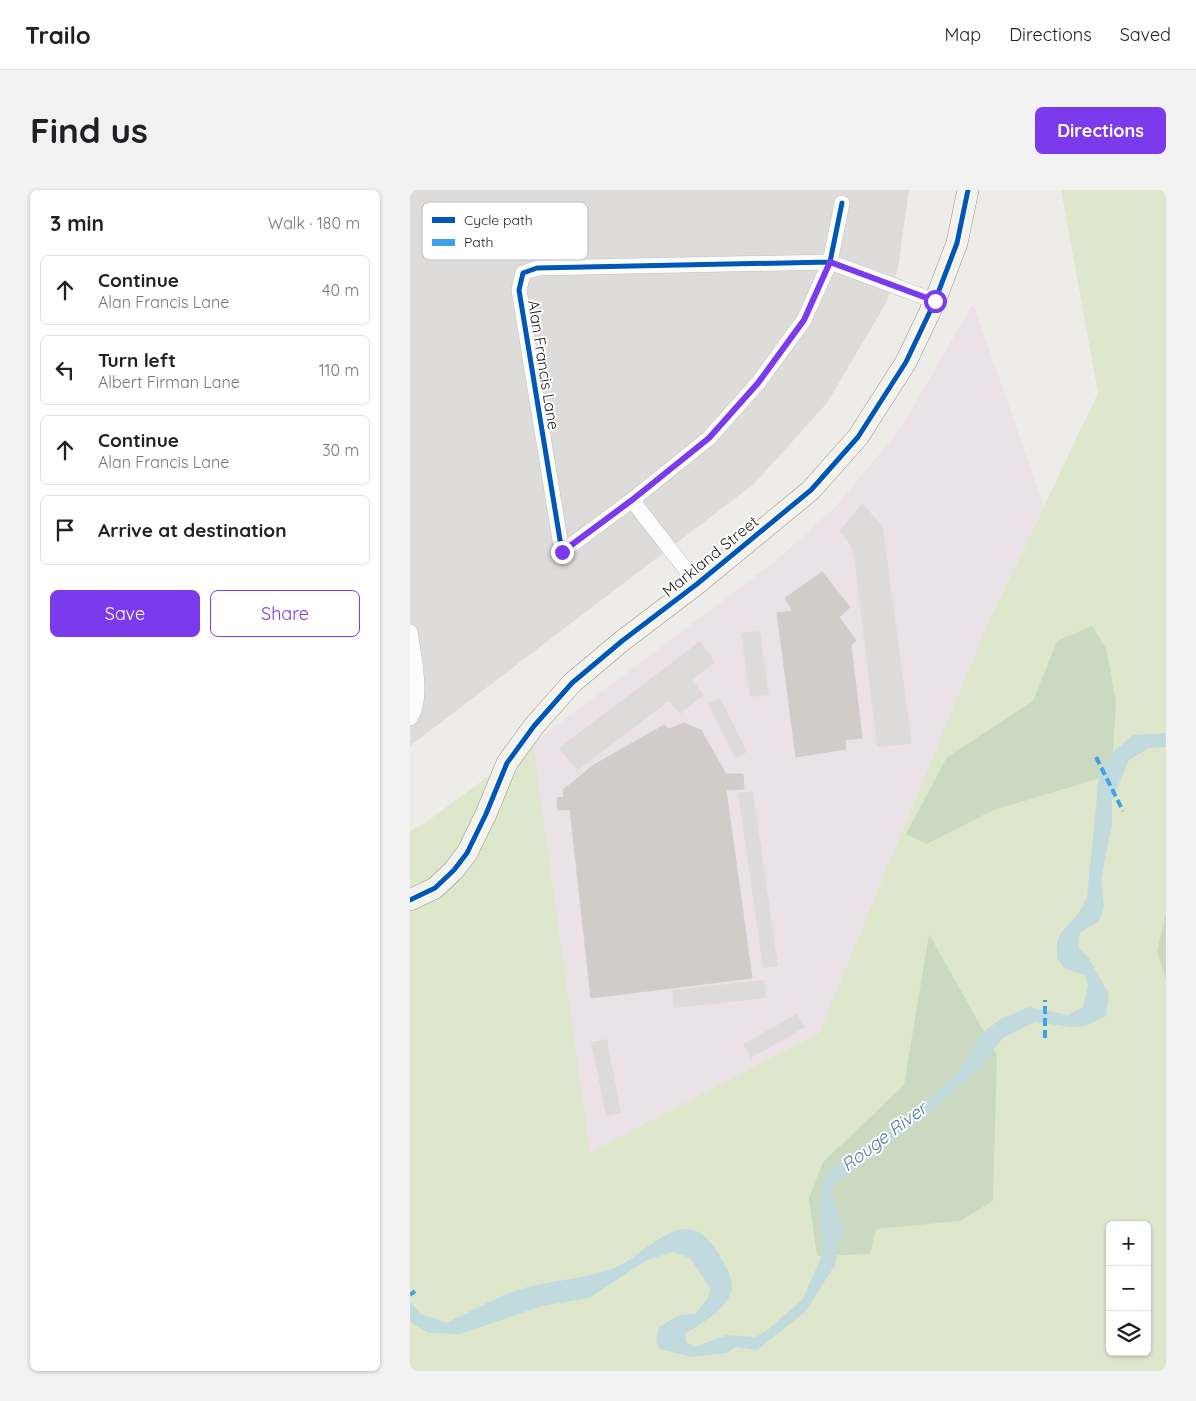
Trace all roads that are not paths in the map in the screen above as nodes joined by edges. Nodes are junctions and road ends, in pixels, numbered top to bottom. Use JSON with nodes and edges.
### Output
{"nodes":[{"id":1,"x":968,"y":190,"type":"edge"},
{"id":2,"x":842,"y":203,"type":"dead end"},
{"id":3,"x":830,"y":262,"type":"junction"},
{"id":4,"x":935,"y":301,"type":"junction"},
{"id":5,"x":632,"y":500,"type":"junction"},
{"id":6,"x":697,"y":584,"type":"junction"},
{"id":7,"x":410,"y":632,"type":"edge"},
{"id":8,"x":410,"y":718,"type":"edge"},
{"id":9,"x":410,"y":900,"type":"edge"}],
"edges":[{"from":1,"to":4,"type":"street","name":"Markland Street"},
{"from":2,"to":3,"type":"street"},
{"from":3,"to":4,"type":"street","name":"Alan Francis Lane"},
{"from":3,"to":5,"type":"street"},
{"from":3,"to":5,"type":"street","name":"Alan Francis Lane"},
{"from":4,"to":6,"type":"street","name":"Markland Street"},
{"from":5,"to":6,"type":"street"},
{"from":6,"to":9,"type":"street","name":"Markland Street"},
{"from":7,"to":8,"type":"street"}]}
